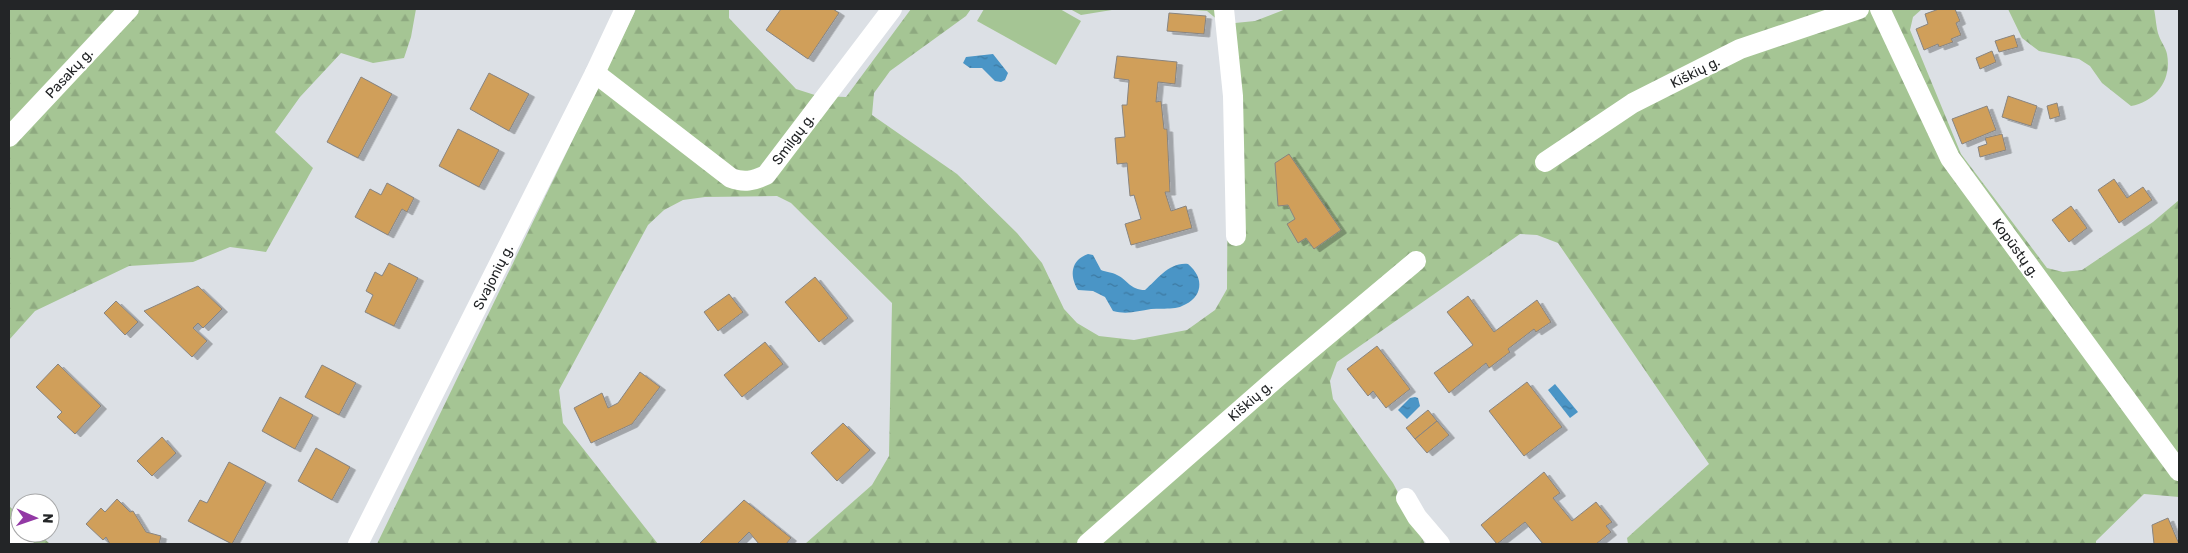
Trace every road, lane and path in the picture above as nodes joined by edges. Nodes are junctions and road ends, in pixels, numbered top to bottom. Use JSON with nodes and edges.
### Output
{"nodes":[{"id":1,"x":129,"y":9,"type":"edge"},
{"id":2,"x":625,"y":9,"type":"edge"},
{"id":3,"x":892,"y":9,"type":"edge"},
{"id":4,"x":1224,"y":9,"type":"edge"},
{"id":5,"x":1858,"y":9,"type":"edge"},
{"id":6,"x":1880,"y":9,"type":"edge"},
{"id":7,"x":595,"y":73,"type":"junction"},
{"id":8,"x":9,"y":138,"type":"edge"},
{"id":9,"x":1545,"y":162,"type":"dead end"},
{"id":10,"x":1236,"y":236,"type":"dead end"},
{"id":11,"x":1416,"y":261,"type":"dead end"},
{"id":12,"x":2179,"y":472,"type":"edge"},
{"id":13,"x":1406,"y":498,"type":"dead end"},
{"id":14,"x":9,"y":529,"type":"edge"},
{"id":15,"x":24,"y":544,"type":"edge"},
{"id":16,"x":358,"y":544,"type":"edge"},
{"id":17,"x":1087,"y":544,"type":"edge"},
{"id":18,"x":1440,"y":544,"type":"edge"}],
"edges":[{"from":1,"to":8,"type":"street","name":"Pasakų g."},
{"from":2,"to":7,"type":"street","name":"Svajonių g."},
{"from":3,"to":7,"type":"street","name":"Smilgų g."},
{"from":4,"to":10,"type":"street"},
{"from":5,"to":9,"type":"street","name":"Kiškių g."},
{"from":6,"to":12,"type":"street","name":"Kopūstų g."},
{"from":7,"to":16,"type":"street","name":"Svajonių g."},
{"from":11,"to":17,"type":"street","name":"Kiškių g."},
{"from":13,"to":18,"type":"street"},
{"from":14,"to":15,"type":"street"}]}
